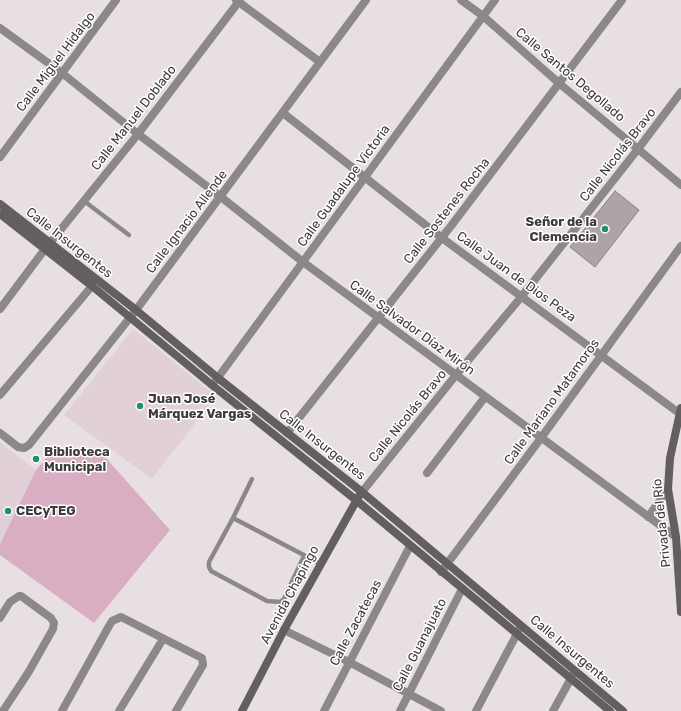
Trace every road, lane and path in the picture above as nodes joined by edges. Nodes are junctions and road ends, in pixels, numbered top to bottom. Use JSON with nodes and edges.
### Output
{"nodes":[{"id":1,"x":116,"y":0,"type":"edge"},
{"id":2,"x":366,"y":0,"type":"edge"},
{"id":3,"x":461,"y":0,"type":"edge"},
{"id":4,"x":495,"y":0,"type":"edge"},
{"id":5,"x":622,"y":0,"type":"edge"},
{"id":6,"x":238,"y":1,"type":"edge"},
{"id":7,"x":482,"y":16,"type":"junction"},
{"id":8,"x":0,"y":28,"type":"edge"},
{"id":9,"x":320,"y":62,"type":"junction"},
{"id":10,"x":62,"y":73,"type":"junction"},
{"id":11,"x":560,"y":84,"type":"junction"},
{"id":12,"x":681,"y":92,"type":"edge"},
{"id":13,"x":283,"y":113,"type":"junction"},
{"id":14,"x":138,"y":134,"type":"junction"},
{"id":15,"x":638,"y":149,"type":"junction"},
{"id":16,"x":0,"y":157,"type":"edge"},
{"id":17,"x":364,"y":178,"type":"junction"},
{"id":18,"x":681,"y":185,"type":"edge"},
{"id":19,"x":221,"y":196,"type":"junction"},
{"id":20,"x":84,"y":201,"type":"junction"},
{"id":21,"x":0,"y":204,"type":"edge"},
{"id":22,"x":0,"y":214,"type":"edge"},
{"id":23,"x":129,"y":235,"type":"dead end"},
{"id":24,"x":442,"y":238,"type":"junction"},
{"id":25,"x":48,"y":246,"type":"junction"},
{"id":26,"x":681,"y":246,"type":"edge"},
{"id":27,"x":303,"y":262,"type":"junction"},
{"id":28,"x":92,"y":286,"type":"junction"},
{"id":29,"x":522,"y":296,"type":"junction"},
{"id":30,"x":0,"y":309,"type":"edge"},
{"id":31,"x":136,"y":310,"type":"junction"},
{"id":32,"x":130,"y":317,"type":"junction"},
{"id":33,"x":378,"y":318,"type":"junction"},
{"id":34,"x":601,"y":355,"type":"junction"},
{"id":35,"x":456,"y":375,"type":"junction"},
{"id":36,"x":218,"y":378,"type":"junction"},
{"id":37,"x":212,"y":385,"type":"junction"},
{"id":38,"x":0,"y":395,"type":"edge"},
{"id":39,"x":485,"y":397,"type":"junction"},
{"id":40,"x":680,"y":411,"type":"edge"},
{"id":41,"x":0,"y":433,"type":"edge"},
{"id":42,"x":286,"y":433,"type":"junction"},
{"id":43,"x":541,"y":438,"type":"junction"},
{"id":44,"x":427,"y":473,"type":"dead end"},
{"id":45,"x":252,"y":479,"type":"dead end"},
{"id":46,"x":668,"y":489,"type":"junction"},
{"id":47,"x":362,"y":492,"type":"junction"},
{"id":48,"x":356,"y":500,"type":"junction"},
{"id":49,"x":648,"y":517,"type":"junction"},
{"id":50,"x":233,"y":518,"type":"junction"},
{"id":51,"x":676,"y":537,"type":"junction"},
{"id":52,"x":410,"y":546,"type":"junction"},
{"id":53,"x":304,"y":556,"type":"junction"},
{"id":54,"x":321,"y":564,"type":"junction"},
{"id":55,"x":447,"y":564,"type":"junction"},
{"id":56,"x":441,"y":572,"type":"junction"},
{"id":57,"x":462,"y":589,"type":"junction"},
{"id":58,"x":681,"y":612,"type":"edge"},
{"id":59,"x":0,"y":618,"type":"edge"},
{"id":60,"x":522,"y":626,"type":"junction"},
{"id":61,"x":284,"y":630,"type":"junction"},
{"id":62,"x":516,"y":633,"type":"junction"},
{"id":63,"x":163,"y":639,"type":"junction"},
{"id":64,"x":349,"y":662,"type":"junction"},
{"id":65,"x":575,"y":671,"type":"junction"},
{"id":66,"x":571,"y":679,"type":"junction"},
{"id":67,"x":409,"y":694,"type":"junction"},
{"id":68,"x":608,"y":710,"type":"edge"},
{"id":69,"x":3,"y":711,"type":"edge"},
{"id":70,"x":62,"y":711,"type":"edge"},
{"id":71,"x":119,"y":711,"type":"edge"},
{"id":72,"x":176,"y":711,"type":"edge"},
{"id":73,"x":242,"y":711,"type":"edge"},
{"id":74,"x":324,"y":711,"type":"edge"},
{"id":75,"x":400,"y":711,"type":"edge"},
{"id":76,"x":441,"y":711,"type":"edge"},
{"id":77,"x":476,"y":711,"type":"edge"},
{"id":78,"x":553,"y":711,"type":"edge"},
{"id":79,"x":624,"y":711,"type":"edge"}],
"edges":[{"from":1,"to":10,"type":"street","name":"Calle Miguel Hidalgo"},
{"from":2,"to":9,"type":"street","name":"Calle Ignacio Allende"},
{"from":3,"to":7,"type":"street","name":"Calle Santos Degollado"},
{"from":4,"to":7,"type":"street","name":"Calle Guadalupe Victoria"},
{"from":5,"to":11,"type":"street","name":"Calle Sostenes Rocha"},
{"from":6,"to":9,"type":"street"},
{"from":6,"to":14,"type":"street","name":"Calle Manuel Doblado"},
{"from":7,"to":11,"type":"street","name":"Calle Santos Degollado"},
{"from":7,"to":17,"type":"street","name":"Calle Guadalupe Victoria"},
{"from":8,"to":10,"type":"street","name":"Calle Salvador Díaz Mirón"},
{"from":9,"to":13,"type":"street","name":"Calle Ignacio Allende"},
{"from":10,"to":14,"type":"street","name":"Calle Salvador Díaz Mirón"},
{"from":10,"to":16,"type":"street","name":"Calle Miguel Hidalgo"},
{"from":11,"to":15,"type":"street","name":"Calle Santos Degollado"},
{"from":11,"to":24,"type":"street","name":"Calle Sostenes Rocha"},
{"from":12,"to":15,"type":"street","name":"Calle Nicolás Bravo"},
{"from":13,"to":17,"type":"street","name":"Calle Juan de Dios Peza"},
{"from":13,"to":19,"type":"street","name":"Calle Ignacio Allende"},
{"from":14,"to":19,"type":"street","name":"Calle Salvador Díaz Mirón"},
{"from":14,"to":20,"type":"street","name":"Calle Manuel Doblado"},
{"from":15,"to":18,"type":"street","name":"Calle Santos Degollado"},
{"from":15,"to":29,"type":"street","name":"Calle Nicolás Bravo"},
{"from":17,"to":24,"type":"street","name":"Calle Juan de Dios Peza"},
{"from":17,"to":27,"type":"street","name":"Calle Guadalupe Victoria"},
{"from":19,"to":27,"type":"street","name":"Calle Salvador Díaz Mirón"},
{"from":19,"to":31,"type":"street","name":"Calle Ignacio Allende"},
{"from":20,"to":23,"type":"lane"},
{"from":20,"to":25,"type":"street","name":"Calle Manuel Doblado"},
{"from":21,"to":25,"type":"main road","name":"Calle Insurgentes"},
{"from":22,"to":25,"type":"main road","name":"Calle Insurgentes"},
{"from":24,"to":29,"type":"street","name":"Calle Juan de Dios Peza"},
{"from":24,"to":33,"type":"street","name":"Calle Sostenes Rocha"},
{"from":25,"to":28,"type":"main road","name":"Calle Insurgentes"},
{"from":25,"to":30,"type":"street","name":"Calle Manuel Doblado"},
{"from":25,"to":31,"type":"main road","name":"Calle Insurgentes"},
{"from":26,"to":34,"type":"street","name":"Calle Mariano Matamoros"},
{"from":27,"to":33,"type":"street","name":"Calle Salvador Díaz Mirón"},
{"from":27,"to":36,"type":"street","name":"Calle Guadalupe Victoria"},
{"from":28,"to":32,"type":"main road","name":"Calle Insurgentes"},
{"from":28,"to":38,"type":"street"},
{"from":29,"to":34,"type":"street","name":"Calle Juan de Dios Peza"},
{"from":29,"to":35,"type":"street","name":"Calle Nicolás Bravo"},
{"from":31,"to":32,"type":"street","name":"Calle Ignacio Allende"},
{"from":31,"to":36,"type":"main road","name":"Calle Insurgentes"},
{"from":32,"to":37,"type":"main road","name":"Calle Insurgentes"},
{"from":32,"to":41,"type":"street","name":"Calle Ignacio Allende"},
{"from":33,"to":35,"type":"street","name":"Calle Salvador Díaz Mirón"},
{"from":33,"to":42,"type":"street","name":"Calle Sostenes Rocha"},
{"from":34,"to":40,"type":"street","name":"Calle Juan de Dios Peza"},
{"from":34,"to":43,"type":"street","name":"Calle Mariano Matamoros"},
{"from":35,"to":39,"type":"street","name":"Calle Salvador Díaz Mirón"},
{"from":35,"to":47,"type":"street","name":"Calle Nicolás Bravo"},
{"from":36,"to":37,"type":"street","name":"Calle Guadalupe Victoria"},
{"from":36,"to":42,"type":"main road","name":"Calle Insurgentes"},
{"from":37,"to":48,"type":"main road","name":"Calle Insurgentes"},
{"from":39,"to":43,"type":"street","name":"Calle Salvador Díaz Mirón"},
{"from":39,"to":44,"type":"street"},
{"from":40,"to":46,"type":"main road","name":"Privada del Río"},
{"from":42,"to":47,"type":"main road","name":"Calle Insurgentes"},
{"from":43,"to":49,"type":"street","name":"Calle Salvador Díaz Mirón"},
{"from":43,"to":55,"type":"street","name":"Calle Mariano Matamoros"},
{"from":45,"to":50,"type":"lane"},
{"from":46,"to":49,"type":"street"},
{"from":46,"to":51,"type":"main road","name":"Privada del Río"},
{"from":47,"to":48,"type":"main road","name":"Avenida Chapingo"},
{"from":47,"to":55,"type":"main road","name":"Calle Insurgentes"},
{"from":48,"to":52,"type":"main road","name":"Calle Insurgentes"},
{"from":48,"to":54,"type":"main road","name":"Avenida Chapingo"},
{"from":49,"to":51,"type":"street","name":"Calle Salvador Díaz Mirón"},
{"from":50,"to":53,"type":"lane"},
{"from":50,"to":53,"type":"lane"},
{"from":51,"to":58,"type":"main road","name":"Privada del Río"},
{"from":52,"to":56,"type":"main road","name":"Calle Insurgentes"},
{"from":52,"to":64,"type":"street","name":"Calle Zacatecas"},
{"from":53,"to":54,"type":"lane"},
{"from":54,"to":61,"type":"main road","name":"Avenida Chapingo"},
{"from":55,"to":56,"type":"street","name":"Calle Mariano Matamoros"},
{"from":55,"to":60,"type":"main road","name":"Calle Insurgentes"},
{"from":56,"to":57,"type":"main road","name":"Calle Insurgentes"},
{"from":57,"to":62,"type":"main road","name":"Calle Insurgentes"},
{"from":57,"to":67,"type":"street","name":"Calle Guanajuato"},
{"from":59,"to":69,"type":"street"},
{"from":60,"to":62,"type":"street"},
{"from":60,"to":65,"type":"main road","name":"Calle Insurgentes"},
{"from":61,"to":64,"type":"street"},
{"from":61,"to":73,"type":"main road","name":"Avenida Chapingo"},
{"from":62,"to":66,"type":"main road","name":"Calle Insurgentes"},
{"from":62,"to":77,"type":"street"},
{"from":63,"to":70,"type":"street"},
{"from":63,"to":71,"type":"street"},
{"from":63,"to":72,"type":"street"},
{"from":64,"to":67,"type":"street"},
{"from":64,"to":74,"type":"street","name":"Calle Zacatecas"},
{"from":65,"to":66,"type":"street"},
{"from":65,"to":79,"type":"main road","name":"Calle Insurgentes"},
{"from":66,"to":68,"type":"main road","name":"Calle Insurgentes"},
{"from":66,"to":78,"type":"street"},
{"from":67,"to":75,"type":"street","name":"Calle Guanajuato"},
{"from":67,"to":76,"type":"street"}]}
